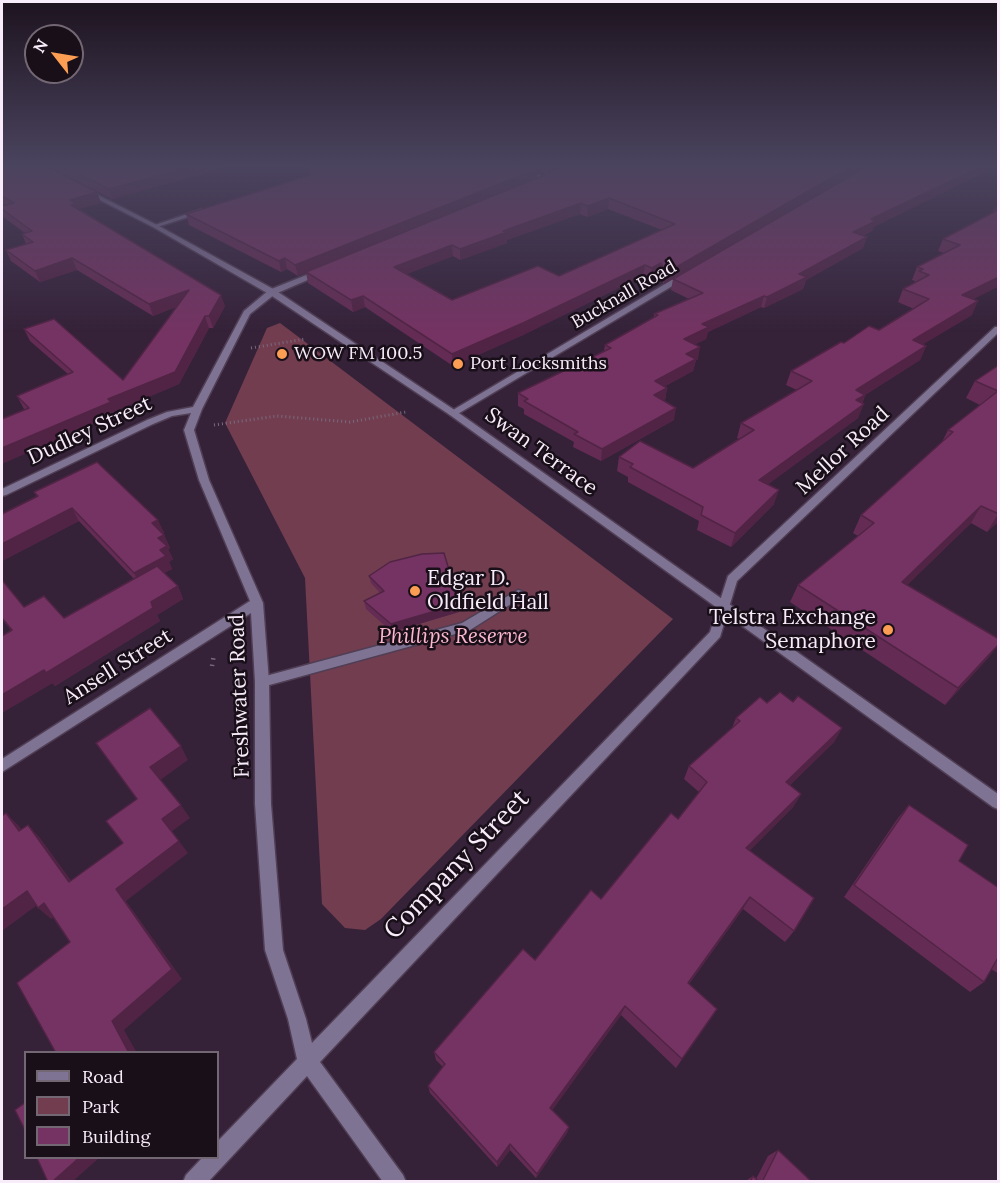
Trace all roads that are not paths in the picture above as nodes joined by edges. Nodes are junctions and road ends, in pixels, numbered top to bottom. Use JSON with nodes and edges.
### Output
{"nodes":[{"id":1,"x":148,"y":222,"type":"edge"},
{"id":2,"x":167,"y":222,"type":"edge"},
{"id":3,"x":155,"y":226,"type":"junction"},
{"id":4,"x":698,"y":268,"type":"edge"},
{"id":5,"x":328,"y":269,"type":"edge"},
{"id":6,"x":272,"y":292,"type":"junction"},
{"id":7,"x":999,"y":329,"type":"edge"},
{"id":8,"x":197,"y":410,"type":"junction"},
{"id":9,"x":453,"y":413,"type":"junction"},
{"id":10,"x":2,"y":493,"type":"edge"},
{"id":11,"x":518,"y":594,"type":"dead end"},
{"id":12,"x":257,"y":603,"type":"junction"},
{"id":13,"x":724,"y":606,"type":"junction"},
{"id":14,"x":262,"y":682,"type":"junction"},
{"id":15,"x":2,"y":766,"type":"edge"},
{"id":16,"x":999,"y":802,"type":"edge"},
{"id":17,"x":308,"y":1060,"type":"junction"},
{"id":18,"x":219,"y":1154,"type":"edge"},
{"id":19,"x":214,"y":1159,"type":"edge"},
{"id":20,"x":193,"y":1182,"type":"edge"},
{"id":21,"x":396,"y":1182,"type":"edge"}],
"edges":[{"from":1,"to":3,"type":"street","name":"Swan Terrace"},
{"from":2,"to":3,"type":"street"},
{"from":3,"to":6,"type":"street","name":"Swan Terrace"},
{"from":4,"to":9,"type":"street","name":"Bucknall Road"},
{"from":5,"to":6,"type":"street"},
{"from":6,"to":8,"type":"street"},
{"from":6,"to":9,"type":"street","name":"Swan Terrace"},
{"from":7,"to":13,"type":"street","name":"Mellor Road"},
{"from":8,"to":10,"type":"street","name":"Dudley Street"},
{"from":8,"to":12,"type":"street","name":"Freshwater Road"},
{"from":9,"to":13,"type":"street","name":"Swan Terrace"},
{"from":11,"to":14,"type":"street"},
{"from":12,"to":14,"type":"street","name":"Freshwater Road"},
{"from":12,"to":15,"type":"street","name":"Ansell Street"},
{"from":13,"to":16,"type":"street","name":"Swan Terrace"},
{"from":13,"to":17,"type":"street","name":"Company Street"},
{"from":14,"to":17,"type":"street","name":"Freshwater Road"},
{"from":17,"to":18,"type":"street","name":"Company Street"},
{"from":17,"to":21,"type":"street"},
{"from":19,"to":20,"type":"street","name":"Company Street"}]}
